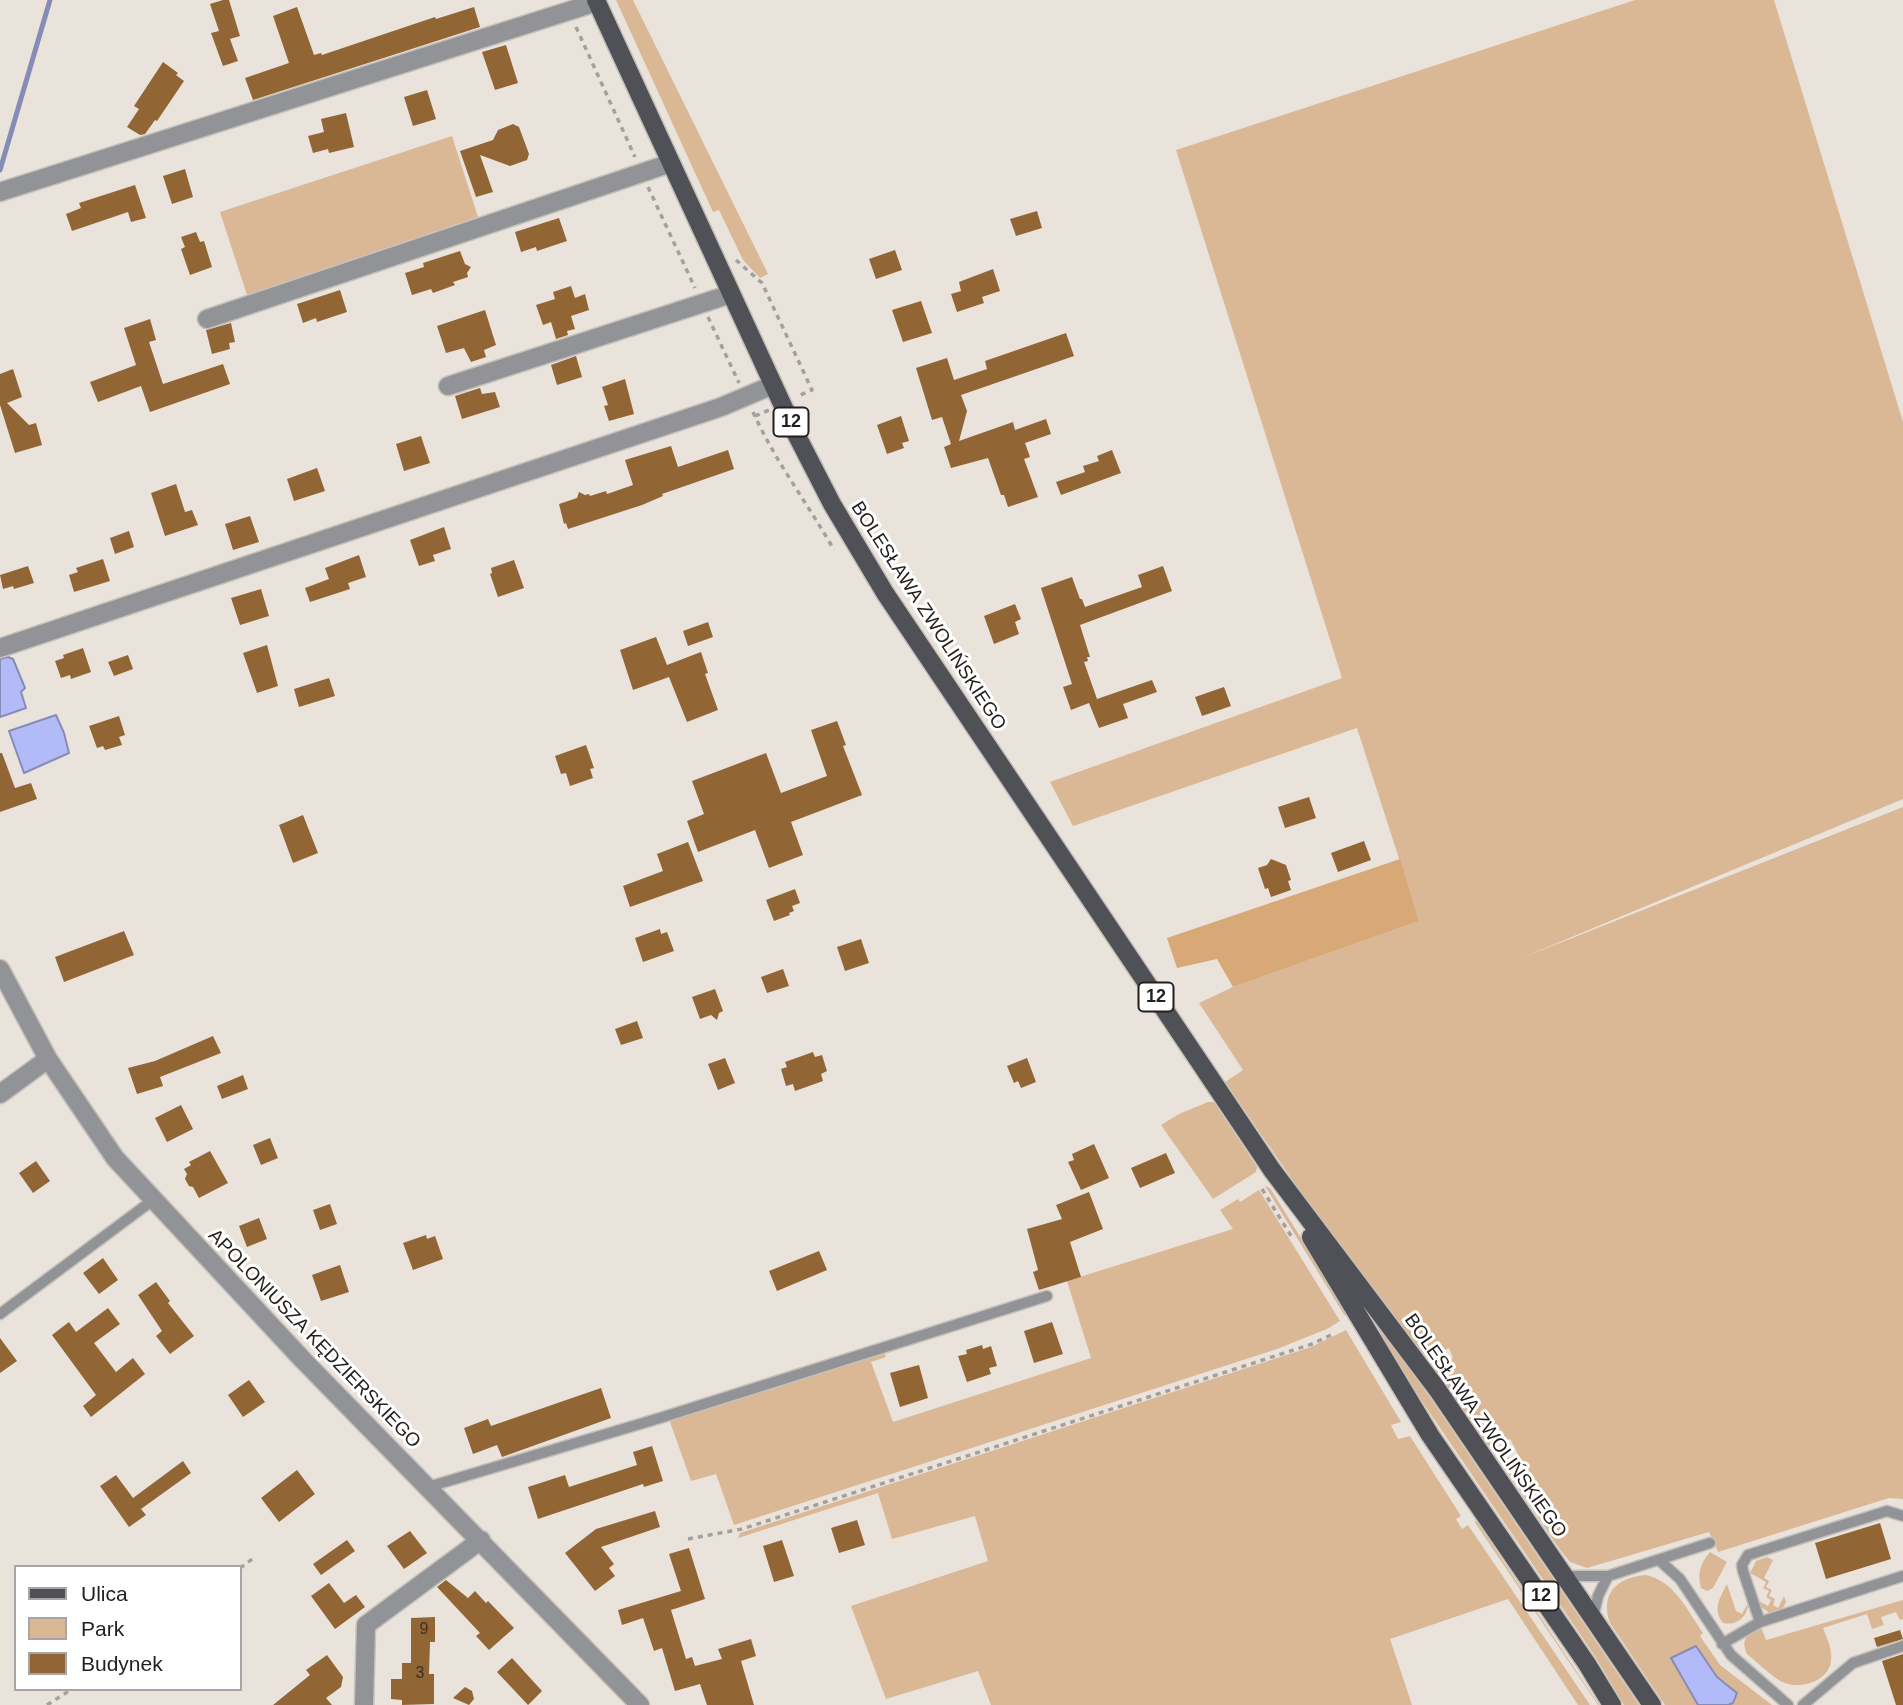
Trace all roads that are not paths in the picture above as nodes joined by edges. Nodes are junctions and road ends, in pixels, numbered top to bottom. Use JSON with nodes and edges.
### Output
{"nodes":[{"id":1,"x":597,"y":1,"type":"edge"},
{"id":2,"x":671,"y":163,"type":"junction"},
{"id":3,"x":0,"y":192,"type":"edge"},
{"id":4,"x":731,"y":294,"type":"junction"},
{"id":5,"x":207,"y":319,"type":"dead end"},
{"id":6,"x":773,"y":385,"type":"junction"},
{"id":7,"x":448,"y":386,"type":"dead end"},
{"id":8,"x":0,"y":649,"type":"edge"},
{"id":9,"x":0,"y":969,"type":"edge"},
{"id":10,"x":48,"y":1059,"type":"junction"},
{"id":11,"x":0,"y":1094,"type":"edge"},
{"id":12,"x":1276,"y":1177,"type":"junction"},
{"id":13,"x":153,"y":1200,"type":"junction"},
{"id":14,"x":1047,"y":1296,"type":"dead end"},
{"id":15,"x":0,"y":1314,"type":"edge"},
{"id":16,"x":428,"y":1487,"type":"junction"},
{"id":17,"x":1903,"y":1516,"type":"edge"},
{"id":18,"x":481,"y":1540,"type":"junction"},
{"id":19,"x":1710,"y":1543,"type":"dead end"},
{"id":20,"x":1659,"y":1560,"type":"junction"},
{"id":21,"x":1564,"y":1576,"type":"junction"},
{"id":22,"x":1608,"y":1576,"type":"junction"},
{"id":23,"x":1903,"y":1576,"type":"edge"},
{"id":24,"x":1593,"y":1619,"type":"junction"},
{"id":25,"x":1760,"y":1622,"type":"junction"},
{"id":26,"x":1722,"y":1644,"type":"junction"},
{"id":27,"x":1903,"y":1646,"type":"edge"},
{"id":28,"x":364,"y":1705,"type":"edge"},
{"id":29,"x":640,"y":1705,"type":"edge"},
{"id":30,"x":1612,"y":1705,"type":"edge"},
{"id":31,"x":1652,"y":1705,"type":"edge"},
{"id":32,"x":1788,"y":1705,"type":"edge"},
{"id":33,"x":1803,"y":1705,"type":"edge"}],
"edges":[{"from":1,"to":2,"type":"main road","name":"BOLESŁAWA ZWOLIŃSKIEGO","number":"12"},
{"from":1,"to":3,"type":"street"},
{"from":2,"to":4,"type":"main road","name":"BOLESŁAWA ZWOLIŃSKIEGO","number":"12"},
{"from":2,"to":5,"type":"street"},
{"from":4,"to":6,"type":"main road","name":"BOLESŁAWA ZWOLIŃSKIEGO","number":"12"},
{"from":4,"to":7,"type":"street"},
{"from":6,"to":8,"type":"street"},
{"from":6,"to":12,"type":"main road","name":"BOLESŁAWA ZWOLIŃSKIEGO","number":"12"},
{"from":9,"to":10,"type":"street","name":"APOLONIUSZA KĘDZIERSKIEGO"},
{"from":10,"to":11,"type":"street"},
{"from":10,"to":13,"type":"street","name":"APOLONIUSZA KĘDZIERSKIEGO"},
{"from":12,"to":21,"type":"main road","name":"BOLESŁAWA ZWOLIŃSKIEGO","number":"12"},
{"from":12,"to":30,"type":"main road","name":"BOLESŁAWA ZWOLIŃSKIEGO","number":"12"},
{"from":13,"to":15,"type":"lane"},
{"from":13,"to":16,"type":"street","name":"APOLONIUSZA KĘDZIERSKIEGO"},
{"from":14,"to":16,"type":"lane"},
{"from":16,"to":18,"type":"street","name":"APOLONIUSZA KĘDZIERSKIEGO"},
{"from":17,"to":25,"type":"lane"},
{"from":18,"to":28,"type":"street"},
{"from":18,"to":29,"type":"street","name":"APOLONIUSZA KĘDZIERSKIEGO"},
{"from":19,"to":20,"type":"lane"},
{"from":20,"to":22,"type":"lane"},
{"from":20,"to":26,"type":"lane"},
{"from":21,"to":22,"type":"lane"},
{"from":21,"to":24,"type":"main road","name":"BOLESŁAWA ZWOLIŃSKIEGO","number":"12"},
{"from":22,"to":24,"type":"lane"},
{"from":23,"to":25,"type":"lane"},
{"from":24,"to":31,"type":"main road","name":"BOLESŁAWA ZWOLIŃSKIEGO","number":"12"},
{"from":25,"to":26,"type":"lane"},
{"from":26,"to":32,"type":"lane"},
{"from":27,"to":33,"type":"lane"}]}
